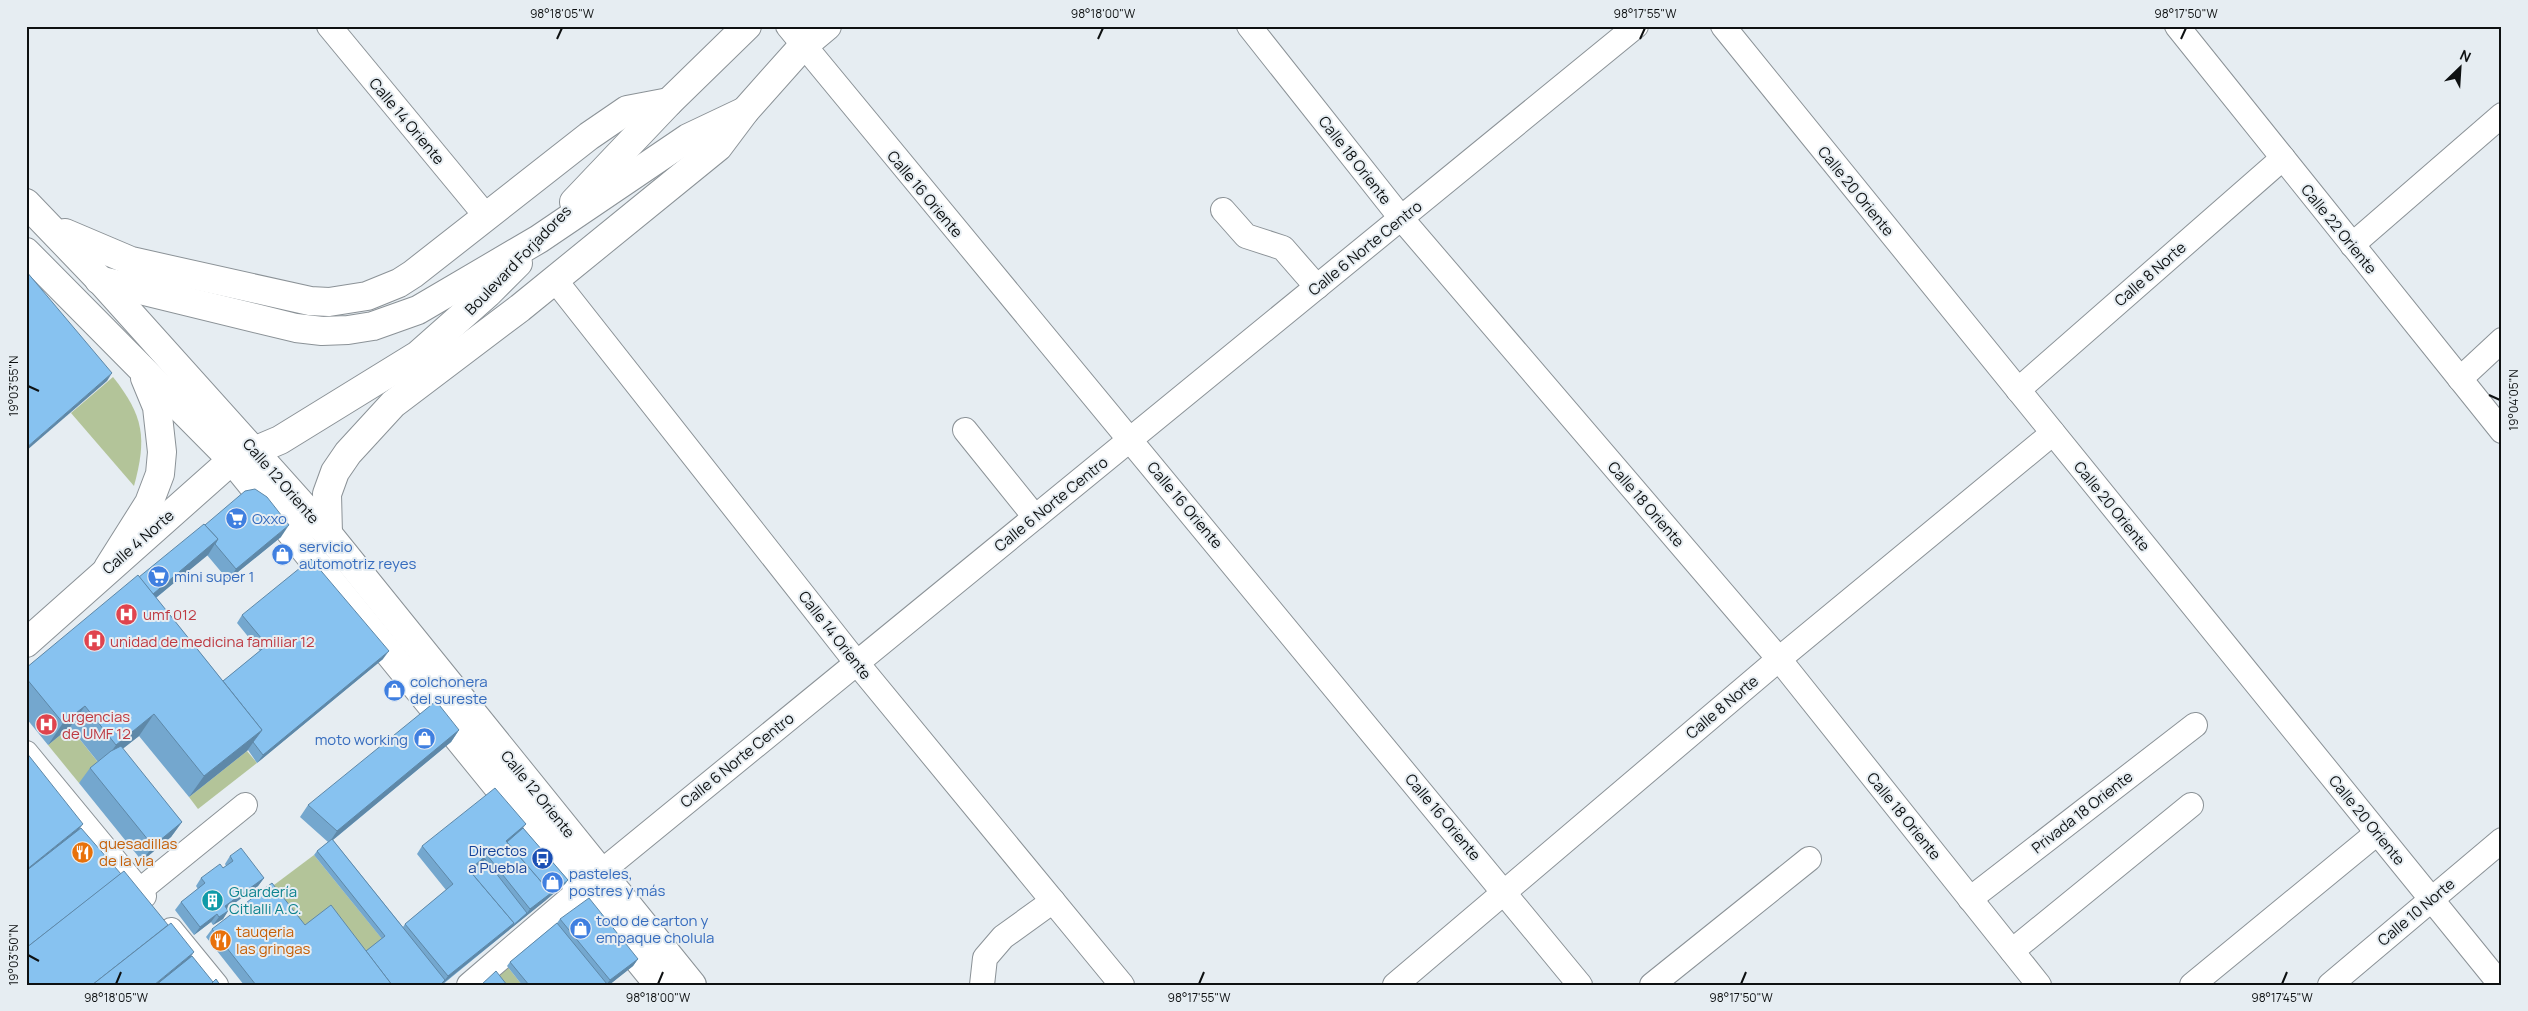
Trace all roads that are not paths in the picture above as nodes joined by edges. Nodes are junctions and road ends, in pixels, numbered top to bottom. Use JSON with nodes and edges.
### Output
{"nodes":[{"id":1,"x":329,"y":26,"type":"edge"},
{"id":2,"x":747,"y":26,"type":"edge"},
{"id":3,"x":827,"y":26,"type":"edge"},
{"id":4,"x":1249,"y":26,"type":"edge"},
{"id":5,"x":1636,"y":26,"type":"edge"},
{"id":6,"x":1722,"y":26,"type":"edge"},
{"id":7,"x":2177,"y":26,"type":"edge"},
{"id":8,"x":795,"y":36,"type":"edge"},
{"id":9,"x":669,"y":102,"type":"junction"},
{"id":10,"x":745,"y":111,"type":"junction"},
{"id":11,"x":2502,"y":115,"type":"edge"},
{"id":12,"x":2283,"y":158,"type":"junction"},
{"id":13,"x":1223,"y":210,"type":"dead end"},
{"id":14,"x":35,"y":213,"type":"edge"},
{"id":15,"x":486,"y":216,"type":"junction"},
{"id":16,"x":1401,"y":218,"type":"junction"},
{"id":17,"x":538,"y":239,"type":"junction"},
{"id":18,"x":26,"y":244,"type":"edge"},
{"id":19,"x":2352,"y":245,"type":"junction"},
{"id":20,"x":26,"y":252,"type":"edge"},
{"id":21,"x":100,"y":280,"type":"junction"},
{"id":22,"x":556,"y":280,"type":"junction"},
{"id":23,"x":1317,"y":287,"type":"junction"},
{"id":24,"x":2502,"y":340,"type":"edge"},
{"id":25,"x":138,"y":366,"type":"junction"},
{"id":26,"x":2460,"y":379,"type":"junction"},
{"id":27,"x":2018,"y":390,"type":"junction"},
{"id":28,"x":965,"y":430,"type":"dead end"},
{"id":29,"x":2502,"y":431,"type":"edge"},
{"id":30,"x":2053,"y":433,"type":"junction"},
{"id":31,"x":1131,"y":439,"type":"junction"},
{"id":32,"x":244,"y":456,"type":"junction"},
{"id":33,"x":1035,"y":517,"type":"junction"},
{"id":34,"x":328,"y":534,"type":"junction"},
{"id":35,"x":108,"y":568,"type":"junction"},
{"id":36,"x":26,"y":643,"type":"edge"},
{"id":37,"x":1779,"y":659,"type":"junction"},
{"id":38,"x":856,"y":662,"type":"junction"},
{"id":39,"x":2195,"y":725,"type":"dead end"},
{"id":40,"x":26,"y":753,"type":"edge"},
{"id":41,"x":245,"y":805,"type":"dead end"},
{"id":42,"x":2191,"y":805,"type":"dead end"},
{"id":43,"x":2377,"y":833,"type":"junction"},
{"id":44,"x":2502,"y":840,"type":"edge"},
{"id":45,"x":1809,"y":859,"type":"dead end"},
{"id":46,"x":591,"y":879,"type":"junction"},
{"id":47,"x":139,"y":891,"type":"junction"},
{"id":48,"x":1505,"y":892,"type":"junction"},
{"id":49,"x":1970,"y":899,"type":"junction"},
{"id":50,"x":2431,"y":899,"type":"junction"},
{"id":51,"x":1053,"y":901,"type":"junction"},
{"id":52,"x":2012,"y":951,"type":"junction"},
{"id":53,"x":216,"y":985,"type":"edge"},
{"id":54,"x":469,"y":985,"type":"edge"},
{"id":55,"x":659,"y":985,"type":"edge"},
{"id":56,"x":692,"y":985,"type":"edge"},
{"id":57,"x":982,"y":985,"type":"edge"},
{"id":58,"x":1122,"y":985,"type":"edge"},
{"id":59,"x":1395,"y":985,"type":"edge"},
{"id":60,"x":1580,"y":985,"type":"edge"},
{"id":61,"x":1652,"y":985,"type":"edge"},
{"id":62,"x":2039,"y":985,"type":"edge"},
{"id":63,"x":2192,"y":985,"type":"edge"},
{"id":64,"x":2330,"y":985,"type":"edge"},
{"id":65,"x":2501,"y":985,"type":"edge"}],
"edges":[{"from":1,"to":15,"type":"street","name":"Calle 14 Oriente"},
{"from":2,"to":9,"type":"main road","name":"Boulevard Forjadores"},
{"from":3,"to":8,"type":"main road"},
{"from":4,"to":16,"type":"street","name":"Calle 18 Oriente"},
{"from":5,"to":16,"type":"street","name":"Calle 6 Norte Centro"},
{"from":6,"to":27,"type":"street","name":"Calle 20 Oriente"},
{"from":7,"to":12,"type":"street","name":"Calle 22 Oriente"},
{"from":8,"to":10,"type":"main road"},
{"from":8,"to":31,"type":"street","name":"Calle 16 Oriente"},
{"from":9,"to":15,"type":"main road"},
{"from":9,"to":17,"type":"main road","name":"Boulevard Forjadores"},
{"from":10,"to":17,"type":"main road"},
{"from":10,"to":22,"type":"main road"},
{"from":11,"to":19,"type":"street"},
{"from":12,"to":19,"type":"street","name":"Calle 22 Oriente"},
{"from":12,"to":27,"type":"street","name":"Calle 8 Norte"},
{"from":13,"to":23,"type":"street"},
{"from":14,"to":15,"type":"main road"},
{"from":14,"to":21,"type":"main road","name":"Calle 12 Oriente"},
{"from":16,"to":23,"type":"street","name":"Calle 6 Norte Centro"},
{"from":16,"to":37,"type":"street","name":"Calle 18 Oriente"},
{"from":17,"to":21,"type":"main road"},
{"from":17,"to":32,"type":"main road","name":"Boulevard Forjadores"},
{"from":18,"to":21,"type":"main road"},
{"from":19,"to":26,"type":"street","name":"Calle 22 Oriente"},
{"from":20,"to":25,"type":"main road","name":"Calle 12 Oriente"},
{"from":21,"to":32,"type":"main road","name":"Calle 12 Oriente"},
{"from":22,"to":34,"type":"main road"},
{"from":22,"to":38,"type":"street","name":"Calle 14 Oriente"},
{"from":23,"to":31,"type":"street","name":"Calle 6 Norte Centro"},
{"from":24,"to":26,"type":"street"},
{"from":25,"to":32,"type":"main road","name":"Calle 12 Oriente"},
{"from":25,"to":35,"type":"main road"},
{"from":26,"to":29,"type":"street","name":"Calle 22 Oriente"},
{"from":27,"to":30,"type":"street","name":"Calle 20 Oriente"},
{"from":28,"to":33,"type":"street"},
{"from":30,"to":37,"type":"street","name":"Calle 8 Norte"},
{"from":30,"to":43,"type":"street","name":"Calle 20 Oriente"},
{"from":31,"to":33,"type":"street","name":"Calle 6 Norte Centro"},
{"from":31,"to":48,"type":"street","name":"Calle 16 Oriente"},
{"from":32,"to":34,"type":"main road","name":"Calle 12 Oriente"},
{"from":32,"to":35,"type":"main road","name":"Calle 4 Norte"},
{"from":32,"to":46,"type":"main road","name":"Calle 12 Oriente"},
{"from":33,"to":38,"type":"street","name":"Calle 6 Norte Centro"},
{"from":34,"to":46,"type":"main road","name":"Calle 12 Oriente"},
{"from":35,"to":36,"type":"main road","name":"Calle 4 Norte"},
{"from":37,"to":48,"type":"street","name":"Calle 8 Norte"},
{"from":37,"to":49,"type":"street","name":"Calle 18 Oriente"},
{"from":38,"to":46,"type":"street","name":"Calle 6 Norte Centro"},
{"from":38,"to":51,"type":"street","name":"Calle 14 Oriente"},
{"from":39,"to":49,"type":"street","name":"Privada 18 Oriente"},
{"from":40,"to":47,"type":"street"},
{"from":41,"to":47,"type":"street"},
{"from":42,"to":52,"type":"street"},
{"from":43,"to":50,"type":"street","name":"Calle 20 Oriente"},
{"from":43,"to":63,"type":"street"},
{"from":44,"to":50,"type":"street","name":"Calle 10 Norte"},
{"from":45,"to":61,"type":"street"},
{"from":46,"to":54,"type":"street","name":"Calle 6 Norte Centro"},
{"from":46,"to":55,"type":"main road","name":"Calle 12 Oriente"},
{"from":46,"to":56,"type":"main road","name":"Calle 12 Oriente"},
{"from":47,"to":53,"type":"street"},
{"from":48,"to":59,"type":"street","name":"Calle 8 Norte"},
{"from":48,"to":60,"type":"street","name":"Calle 16 Oriente"},
{"from":49,"to":52,"type":"street","name":"Calle 18 Oriente"},
{"from":50,"to":64,"type":"street","name":"Calle 10 Norte"},
{"from":50,"to":65,"type":"street","name":"Calle 20 Oriente"},
{"from":51,"to":57,"type":"street"},
{"from":51,"to":58,"type":"street","name":"Calle 14 Oriente"},
{"from":52,"to":62,"type":"street","name":"Calle 18 Oriente"}]}
